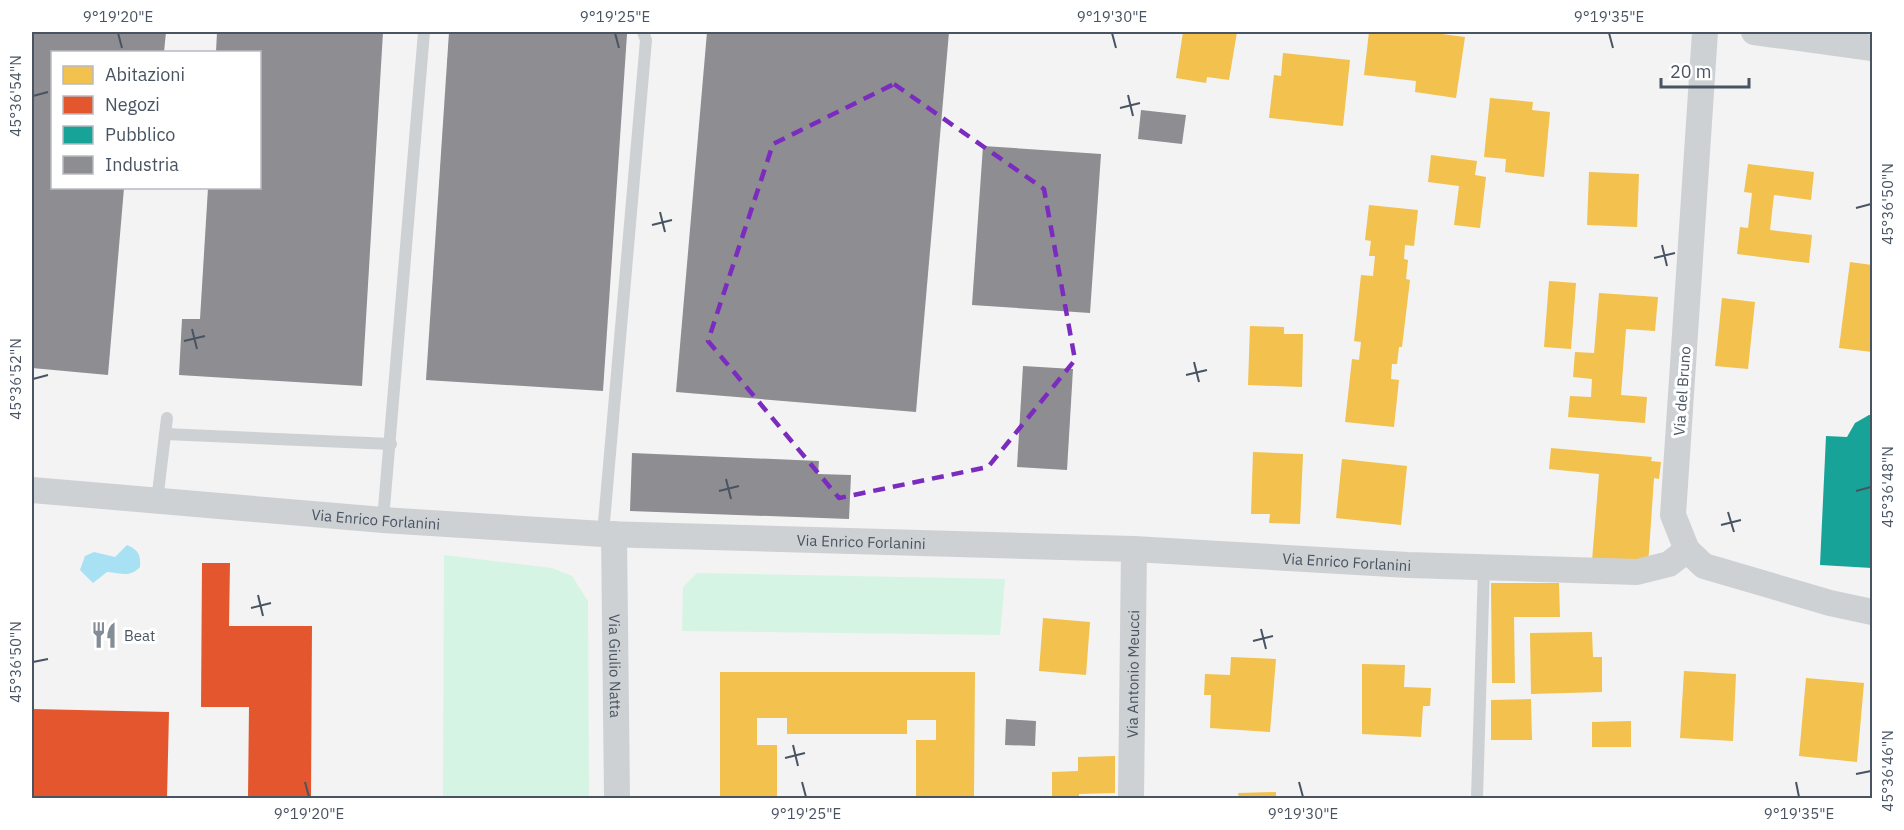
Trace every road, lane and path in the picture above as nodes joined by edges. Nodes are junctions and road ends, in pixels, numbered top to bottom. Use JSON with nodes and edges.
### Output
{"nodes":[{"id":1,"x":424,"y":32,"type":"edge"},
{"id":2,"x":643,"y":32,"type":"edge"},
{"id":3,"x":1705,"y":32,"type":"edge"},
{"id":4,"x":1754,"y":32,"type":"edge"},
{"id":5,"x":1872,"y":48,"type":"edge"},
{"id":6,"x":166,"y":418,"type":"dead end"},
{"id":7,"x":165,"y":434,"type":"junction"},
{"id":8,"x":390,"y":444,"type":"junction"},
{"id":9,"x":32,"y":490,"type":"edge"},
{"id":10,"x":157,"y":501,"type":"junction"},
{"id":11,"x":383,"y":520,"type":"junction"},
{"id":12,"x":609,"y":534,"type":"junction"},
{"id":13,"x":1134,"y":549,"type":"junction"},
{"id":14,"x":1687,"y":550,"type":"junction"},
{"id":15,"x":1484,"y":567,"type":"junction"},
{"id":16,"x":1872,"y":612,"type":"edge"},
{"id":17,"x":617,"y":798,"type":"edge"},
{"id":18,"x":1131,"y":798,"type":"edge"},
{"id":19,"x":1477,"y":798,"type":"edge"}],
"edges":[{"from":1,"to":8,"type":"lane"},
{"from":2,"to":12,"type":"lane"},
{"from":3,"to":14,"type":"street","name":"Via del Bruno"},
{"from":4,"to":5,"type":"street"},
{"from":6,"to":7,"type":"lane"},
{"from":7,"to":8,"type":"lane"},
{"from":7,"to":10,"type":"lane"},
{"from":8,"to":11,"type":"lane"},
{"from":9,"to":10,"type":"street","name":"Via Enrico Forlanini"},
{"from":10,"to":11,"type":"street","name":"Via Enrico Forlanini"},
{"from":11,"to":12,"type":"street","name":"Via Enrico Forlanini"},
{"from":12,"to":13,"type":"street","name":"Via Enrico Forlanini"},
{"from":12,"to":17,"type":"street","name":"Via Giulio Natta"},
{"from":13,"to":15,"type":"street","name":"Via Enrico Forlanini"},
{"from":13,"to":18,"type":"street","name":"Via Antonio Meucci"},
{"from":14,"to":15,"type":"street","name":"Via Enrico Forlanini"},
{"from":14,"to":16,"type":"street"},
{"from":15,"to":19,"type":"lane"}]}
